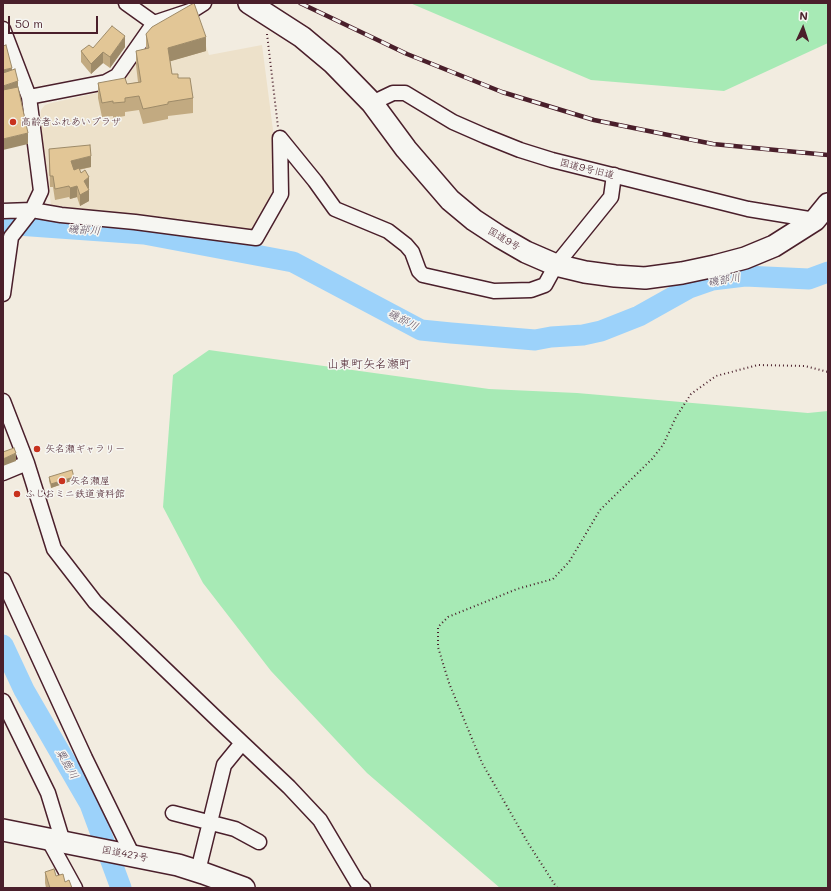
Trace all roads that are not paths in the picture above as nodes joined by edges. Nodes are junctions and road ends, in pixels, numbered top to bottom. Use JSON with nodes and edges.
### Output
{"nodes":[{"id":1,"x":126,"y":3,"type":"edge"},
{"id":2,"x":204,"y":3,"type":"edge"},
{"id":3,"x":249,"y":3,"type":"edge"},
{"id":4,"x":154,"y":23,"type":"junction"},
{"id":5,"x":3,"y":29,"type":"edge"},
{"id":6,"x":10,"y":93,"type":"edge"},
{"id":7,"x":27,"y":93,"type":"junction"},
{"id":8,"x":372,"y":103,"type":"junction"},
{"id":9,"x":614,"y":175,"type":"junction"},
{"id":10,"x":828,"y":204,"type":"edge"},
{"id":11,"x":32,"y":210,"type":"junction"},
{"id":12,"x":3,"y":211,"type":"edge"},
{"id":13,"x":815,"y":220,"type":"junction"},
{"id":14,"x":7,"y":237,"type":"edge"},
{"id":15,"x":556,"y":265,"type":"junction"},
{"id":16,"x":3,"y":294,"type":"edge"},
{"id":17,"x":3,"y":401,"type":"edge"},
{"id":18,"x":26,"y":463,"type":"junction"},
{"id":19,"x":3,"y":473,"type":"edge"},
{"id":20,"x":3,"y":580,"type":"edge"},
{"id":21,"x":3,"y":701,"type":"edge"},
{"id":22,"x":242,"y":743,"type":"junction"},
{"id":23,"x":173,"y":813,"type":"dead end"},
{"id":24,"x":210,"y":822,"type":"junction"},
{"id":25,"x":3,"y":830,"type":"edge"},
{"id":26,"x":61,"y":842,"type":"junction"},
{"id":27,"x":258,"y":842,"type":"dead end"},
{"id":28,"x":130,"y":855,"type":"junction"},
{"id":29,"x":198,"y":871,"type":"junction"},
{"id":30,"x":75,"y":888,"type":"edge"},
{"id":31,"x":244,"y":888,"type":"edge"},
{"id":32,"x":363,"y":888,"type":"edge"}],
"edges":[{"from":1,"to":4,"type":"street"},
{"from":2,"to":4,"type":"street"},
{"from":3,"to":8,"type":"highway","name":"国道9号"},
{"from":4,"to":7,"type":"street"},
{"from":5,"to":7,"type":"street"},
{"from":6,"to":7,"type":"street"},
{"from":7,"to":11,"type":"street"},
{"from":8,"to":9,"type":"street","name":"国道9号旧道"},
{"from":8,"to":15,"type":"highway","name":"国道9号"},
{"from":9,"to":13,"type":"street","name":"国道9号旧道"},
{"from":9,"to":15,"type":"street"},
{"from":10,"to":13,"type":"highway","name":"国道9号"},
{"from":11,"to":12,"type":"street"},
{"from":11,"to":14,"type":"street"},
{"from":11,"to":15,"type":"street"},
{"from":13,"to":15,"type":"highway","name":"国道9号"},
{"from":14,"to":16,"type":"street"},
{"from":17,"to":18,"type":"street"},
{"from":18,"to":19,"type":"street"},
{"from":18,"to":22,"type":"street"},
{"from":20,"to":28,"type":"street"},
{"from":21,"to":26,"type":"street"},
{"from":22,"to":24,"type":"street"},
{"from":22,"to":32,"type":"street"},
{"from":23,"to":24,"type":"street"},
{"from":24,"to":27,"type":"street"},
{"from":24,"to":29,"type":"street"},
{"from":25,"to":26,"type":"highway","name":"国道427号"},
{"from":26,"to":28,"type":"highway","name":"国道427号"},
{"from":26,"to":30,"type":"street"},
{"from":28,"to":29,"type":"highway","name":"国道427号"},
{"from":29,"to":31,"type":"highway","name":"国道427号"}]}
